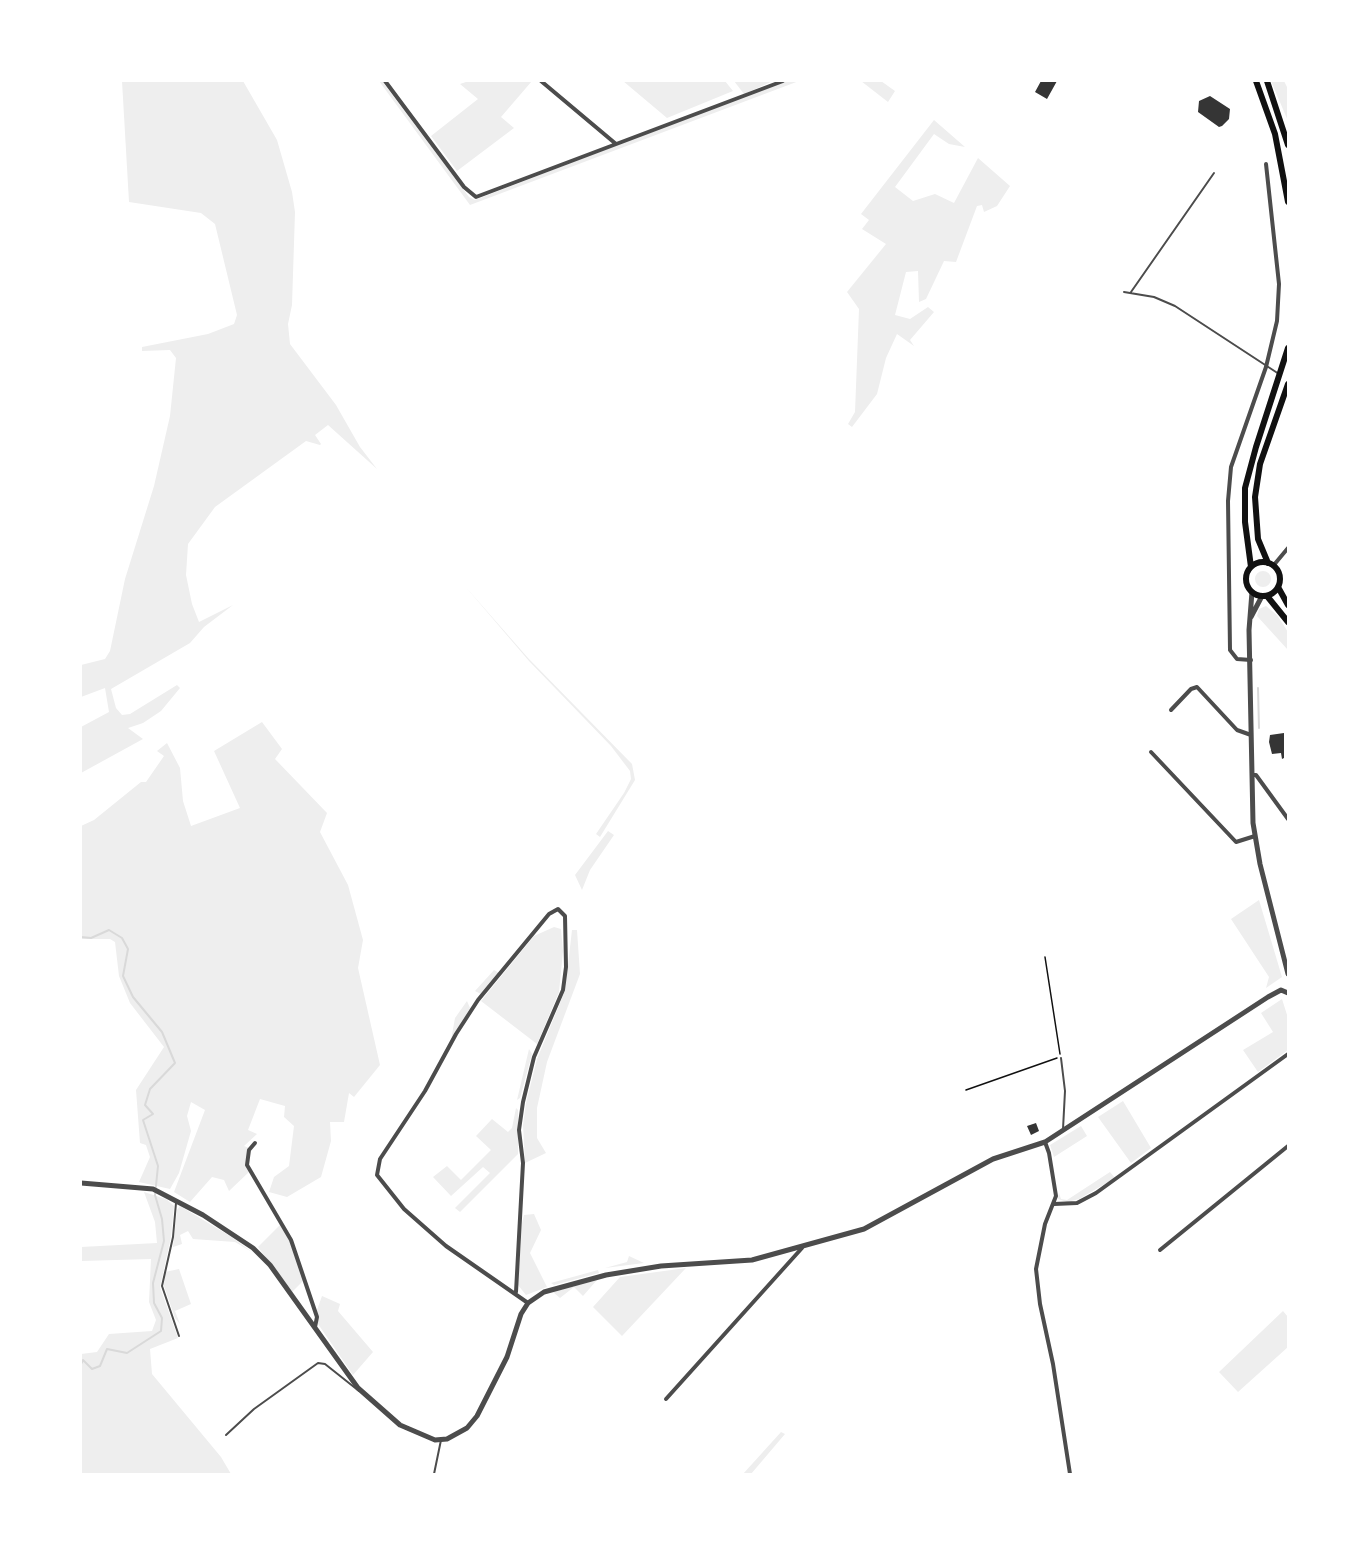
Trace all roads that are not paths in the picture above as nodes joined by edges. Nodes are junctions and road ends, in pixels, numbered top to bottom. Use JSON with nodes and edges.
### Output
{"nodes":[{"id":1,"x":385,"y":81,"type":"edge"},
{"id":2,"x":541,"y":81,"type":"edge"},
{"id":3,"x":783,"y":81,"type":"edge"},
{"id":4,"x":1256,"y":81,"type":"edge"},
{"id":5,"x":1267,"y":81,"type":"edge"},
{"id":6,"x":616,"y":144,"type":"junction"},
{"id":7,"x":1288,"y":145,"type":"edge"},
{"id":8,"x":1266,"y":164,"type":"dead end"},
{"id":9,"x":1214,"y":173,"type":"dead end"},
{"id":10,"x":1288,"y":202,"type":"edge"},
{"id":11,"x":1124,"y":292,"type":"dead end"},
{"id":12,"x":1131,"y":292,"type":"junction"},
{"id":13,"x":1288,"y":348,"type":"edge"},
{"id":14,"x":1266,"y":367,"type":"junction"},
{"id":15,"x":1281,"y":375,"type":"junction"},
{"id":16,"x":1288,"y":384,"type":"edge"},
{"id":17,"x":1288,"y":548,"type":"edge"},
{"id":18,"x":1270,"y":564,"type":"junction"},
{"id":19,"x":1251,"y":567,"type":"junction"},
{"id":20,"x":1278,"y":587,"type":"junction"},
{"id":21,"x":1252,"y":592,"type":"junction"},
{"id":22,"x":1265,"y":596,"type":"junction"},
{"id":23,"x":1288,"y":605,"type":"edge"},
{"id":24,"x":1250,"y":618,"type":"junction"},
{"id":25,"x":1288,"y":622,"type":"edge"},
{"id":26,"x":1251,"y":660,"type":"junction"},
{"id":27,"x":1171,"y":710,"type":"dead end"},
{"id":28,"x":1251,"y":735,"type":"junction"},
{"id":29,"x":1151,"y":752,"type":"dead end"},
{"id":30,"x":1252,"y":775,"type":"junction"},
{"id":31,"x":1288,"y":819,"type":"edge"},
{"id":32,"x":1255,"y":836,"type":"junction"},
{"id":33,"x":1288,"y":974,"type":"edge"},
{"id":34,"x":1288,"y":993,"type":"edge"},
{"id":35,"x":1288,"y":1054,"type":"edge"},
{"id":36,"x":1061,"y":1057,"type":"road end"},
{"id":37,"x":1063,"y":1132,"type":"junction"},
{"id":38,"x":1045,"y":1142,"type":"junction"},
{"id":39,"x":255,"y":1143,"type":"dead end"},
{"id":40,"x":1288,"y":1146,"type":"edge"},
{"id":41,"x":81,"y":1183,"type":"edge"},
{"id":42,"x":176,"y":1200,"type":"junction"},
{"id":43,"x":1054,"y":1204,"type":"junction"},
{"id":44,"x":802,"y":1248,"type":"junction"},
{"id":45,"x":1160,"y":1250,"type":"dead end"},
{"id":46,"x":516,"y":1292,"type":"junction"},
{"id":47,"x":528,"y":1303,"type":"junction"},
{"id":48,"x":314,"y":1327,"type":"junction"},
{"id":49,"x":179,"y":1336,"type":"dead end"},
{"id":50,"x":362,"y":1392,"type":"junction"},
{"id":51,"x":666,"y":1399,"type":"dead end"},
{"id":52,"x":226,"y":1435,"type":"dead end"},
{"id":53,"x":441,"y":1440,"type":"junction"},
{"id":54,"x":434,"y":1474,"type":"edge"},
{"id":55,"x":1070,"y":1474,"type":"edge"}],
"edges":[{"from":1,"to":6,"type":"street"},
{"from":2,"to":6,"type":"street"},
{"from":3,"to":6,"type":"street"},
{"from":4,"to":10,"type":"main road"},
{"from":5,"to":7,"type":"main road"},
{"from":8,"to":14,"type":"street"},
{"from":9,"to":12,"type":"lane"},
{"from":11,"to":12,"type":"lane"},
{"from":12,"to":14,"type":"lane"},
{"from":13,"to":15,"type":"main road"},
{"from":14,"to":15,"type":"lane"},
{"from":14,"to":26,"type":"street"},
{"from":15,"to":19,"type":"main road"},
{"from":16,"to":18,"type":"main road"},
{"from":17,"to":18,"type":"street"},
{"from":18,"to":19,"type":"main road"},
{"from":18,"to":20,"type":"main road"},
{"from":19,"to":21,"type":"main road"},
{"from":20,"to":22,"type":"main road"},
{"from":20,"to":23,"type":"main road"},
{"from":21,"to":22,"type":"main road"},
{"from":21,"to":24,"type":"street"},
{"from":22,"to":24,"type":"street"},
{"from":22,"to":25,"type":"main road"},
{"from":24,"to":26,"type":"street"},
{"from":26,"to":28,"type":"street"},
{"from":27,"to":28,"type":"street"},
{"from":28,"to":30,"type":"street"},
{"from":29,"to":32,"type":"street"},
{"from":30,"to":31,"type":"street"},
{"from":30,"to":32,"type":"street"},
{"from":32,"to":33,"type":"street"},
{"from":34,"to":37,"type":"street"},
{"from":35,"to":43,"type":"street"},
{"from":36,"to":37,"type":"lane"},
{"from":37,"to":38,"type":"street"},
{"from":38,"to":43,"type":"street"},
{"from":38,"to":44,"type":"street"},
{"from":39,"to":48,"type":"street"},
{"from":40,"to":45,"type":"street"},
{"from":41,"to":42,"type":"street"},
{"from":42,"to":48,"type":"street"},
{"from":42,"to":49,"type":"lane"},
{"from":43,"to":55,"type":"street"},
{"from":44,"to":47,"type":"street"},
{"from":44,"to":51,"type":"street"},
{"from":46,"to":46,"type":"street"},
{"from":46,"to":47,"type":"street"},
{"from":47,"to":53,"type":"street"},
{"from":48,"to":50,"type":"street"},
{"from":50,"to":52,"type":"lane"},
{"from":50,"to":53,"type":"street"},
{"from":53,"to":54,"type":"lane"}]}
